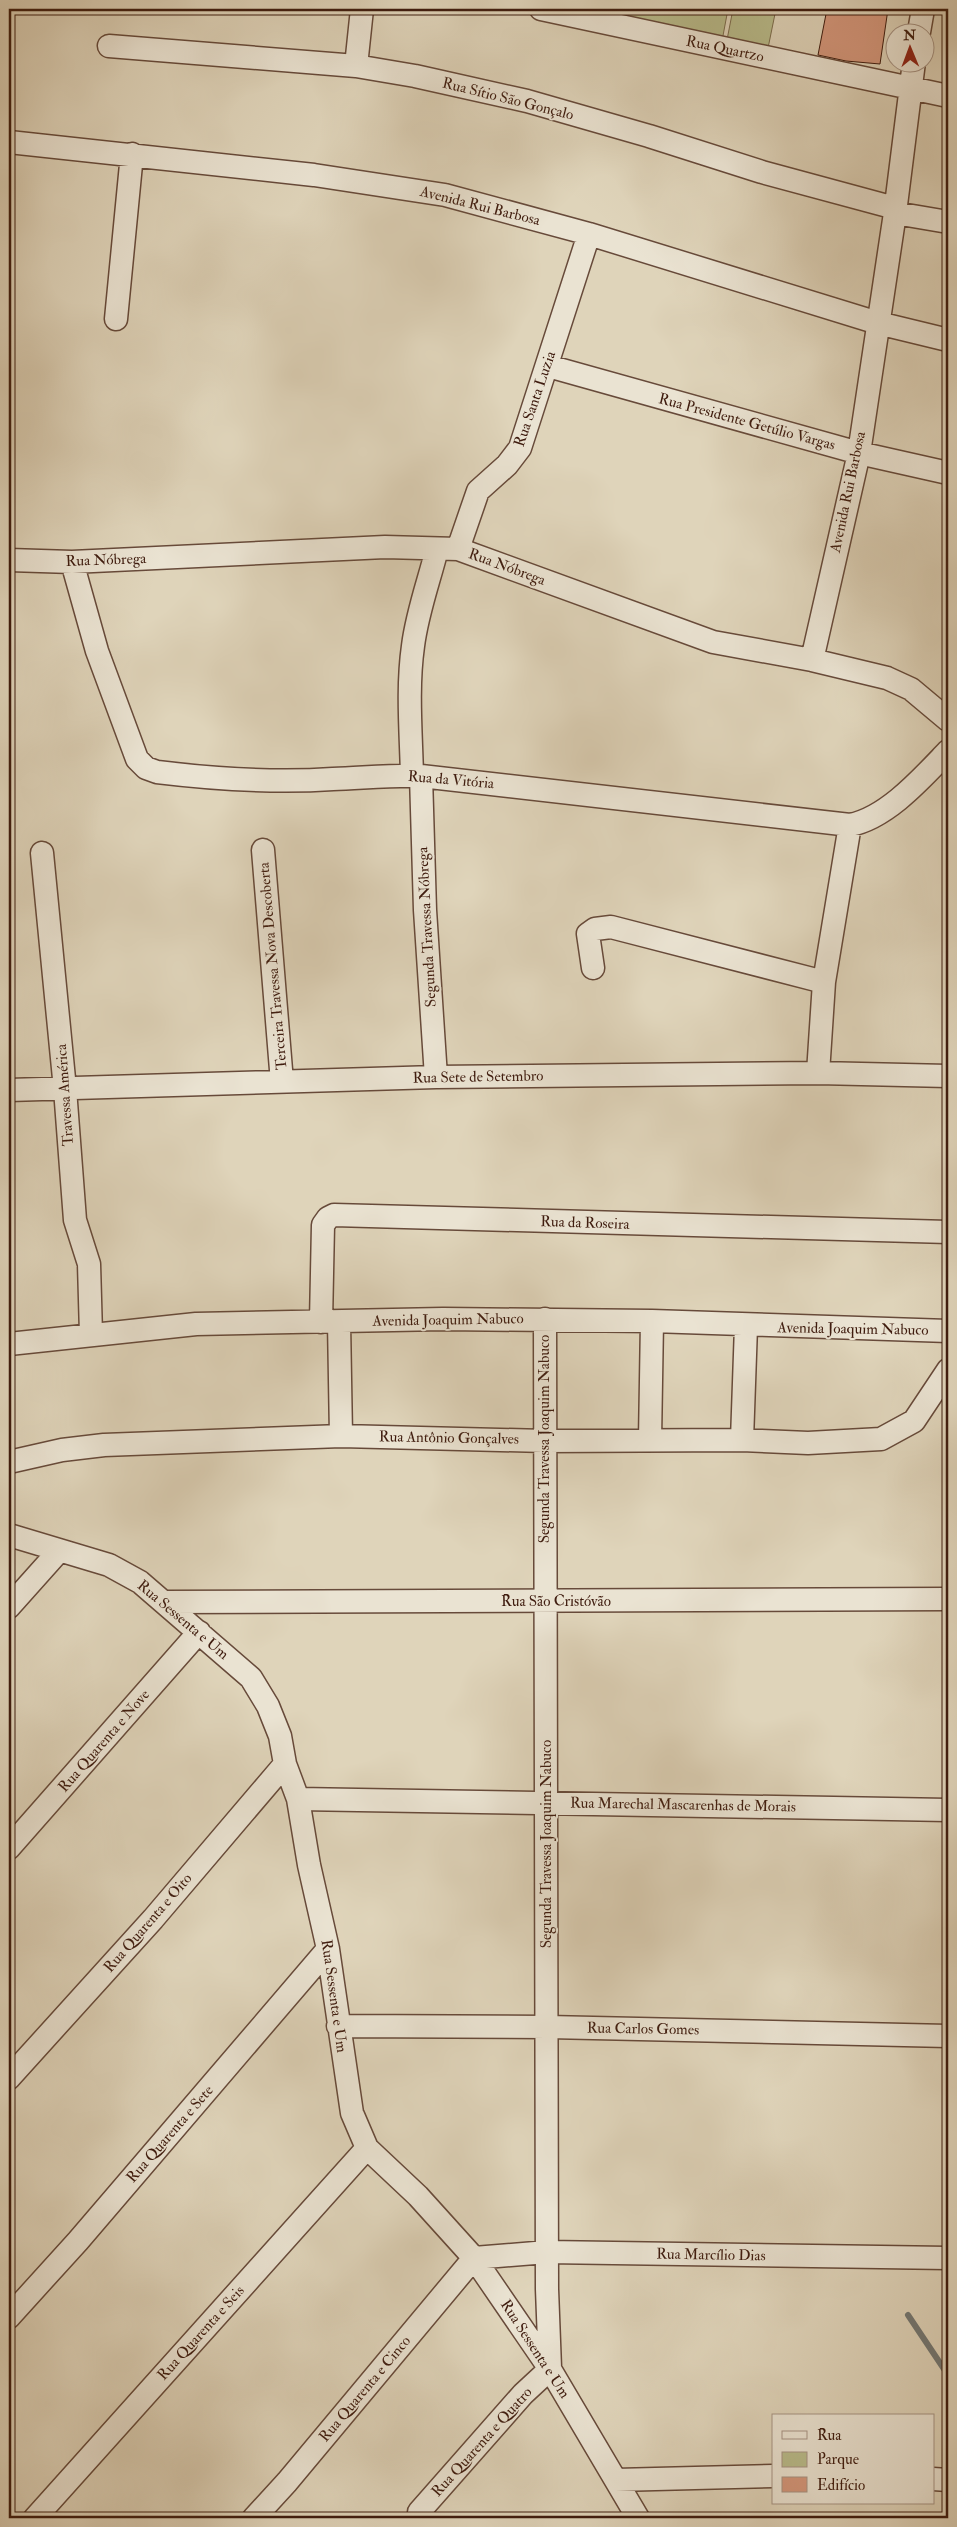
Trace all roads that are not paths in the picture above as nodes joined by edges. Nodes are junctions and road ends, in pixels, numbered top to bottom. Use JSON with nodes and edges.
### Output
{"nodes":[{"id":1,"x":362,"y":9,"type":"edge"},
{"id":2,"x":541,"y":9,"type":"edge"},
{"id":3,"x":923,"y":9,"type":"edge"},
{"id":4,"x":921,"y":22,"type":"edge"},
{"id":5,"x":109,"y":46,"type":"dead end"},
{"id":6,"x":356,"y":66,"type":"junction"},
{"id":7,"x":913,"y":72,"type":"edge"},
{"id":8,"x":910,"y":89,"type":"junction"},
{"id":9,"x":948,"y":96,"type":"edge"},
{"id":10,"x":9,"y":142,"type":"edge"},
{"id":11,"x":132,"y":154,"type":"junction"},
{"id":12,"x":895,"y":210,"type":"junction"},
{"id":13,"x":948,"y":222,"type":"edge"},
{"id":14,"x":589,"y":234,"type":"junction"},
{"id":15,"x":116,"y":320,"type":"dead end"},
{"id":16,"x":878,"y":323,"type":"junction"},
{"id":17,"x":948,"y":340,"type":"edge"},
{"id":18,"x":548,"y":366,"type":"junction"},
{"id":19,"x":858,"y":453,"type":"junction"},
{"id":20,"x":948,"y":473,"type":"edge"},
{"id":21,"x":447,"y":549,"type":"junction"},
{"id":22,"x":9,"y":560,"type":"edge"},
{"id":23,"x":72,"y":562,"type":"junction"},
{"id":24,"x":812,"y":660,"type":"junction"},
{"id":25,"x":948,"y":720,"type":"edge"},
{"id":26,"x":948,"y":751,"type":"edge"},
{"id":27,"x":417,"y":776,"type":"junction"},
{"id":28,"x":850,"y":825,"type":"junction"},
{"id":29,"x":263,"y":850,"type":"dead end"},
{"id":30,"x":42,"y":853,"type":"dead end"},
{"id":31,"x":593,"y":968,"type":"dead end"},
{"id":32,"x":824,"y":982,"type":"junction"},
{"id":33,"x":818,"y":1072,"type":"junction"},
{"id":34,"x":948,"y":1076,"type":"edge"},
{"id":35,"x":436,"y":1077,"type":"junction"},
{"id":36,"x":282,"y":1082,"type":"junction"},
{"id":37,"x":65,"y":1089,"type":"junction"},
{"id":38,"x":9,"y":1090,"type":"edge"},
{"id":39,"x":948,"y":1232,"type":"edge"},
{"id":40,"x":545,"y":1319,"type":"junction"},
{"id":41,"x":652,"y":1321,"type":"junction"},
{"id":42,"x":330,"y":1322,"type":"junction"},
{"id":43,"x":746,"y":1326,"type":"junction"},
{"id":44,"x":948,"y":1331,"type":"edge"},
{"id":45,"x":91,"y":1334,"type":"junction"},
{"id":46,"x":9,"y":1344,"type":"edge"},
{"id":47,"x":948,"y":1370,"type":"edge"},
{"id":48,"x":341,"y":1436,"type":"junction"},
{"id":49,"x":650,"y":1440,"type":"junction"},
{"id":50,"x":742,"y":1440,"type":"junction"},
{"id":51,"x":545,"y":1441,"type":"junction"},
{"id":52,"x":9,"y":1462,"type":"edge"},
{"id":53,"x":9,"y":1535,"type":"edge"},
{"id":54,"x":59,"y":1551,"type":"junction"},
{"id":55,"x":948,"y":1599,"type":"edge"},
{"id":56,"x":544,"y":1601,"type":"junction"},
{"id":57,"x":164,"y":1602,"type":"junction"},
{"id":58,"x":9,"y":1607,"type":"edge"},
{"id":59,"x":199,"y":1632,"type":"junction"},
{"id":60,"x":285,"y":1764,"type":"junction"},
{"id":61,"x":298,"y":1799,"type":"junction"},
{"id":62,"x":546,"y":1802,"type":"junction"},
{"id":63,"x":948,"y":1810,"type":"edge"},
{"id":64,"x":9,"y":1848,"type":"edge"},
{"id":65,"x":328,"y":1949,"type":"junction"},
{"id":66,"x":338,"y":2026,"type":"junction"},
{"id":67,"x":548,"y":2028,"type":"junction"},
{"id":68,"x":948,"y":2036,"type":"edge"},
{"id":69,"x":9,"y":2078,"type":"edge"},
{"id":70,"x":368,"y":2148,"type":"junction"},
{"id":71,"x":547,"y":2252,"type":"junction"},
{"id":72,"x":474,"y":2258,"type":"junction"},
{"id":73,"x":948,"y":2258,"type":"edge"},
{"id":74,"x":9,"y":2317,"type":"edge"},
{"id":75,"x":550,"y":2369,"type":"junction"},
{"id":76,"x":772,"y":2476,"type":"edge"},
{"id":77,"x":934,"y":2479,"type":"edge"},
{"id":78,"x":616,"y":2480,"type":"junction"},
{"id":79,"x":948,"y":2480,"type":"edge"},
{"id":80,"x":35,"y":2518,"type":"edge"},
{"id":81,"x":254,"y":2518,"type":"edge"},
{"id":82,"x":419,"y":2518,"type":"edge"},
{"id":83,"x":638,"y":2518,"type":"edge"}],
"edges":[{"from":1,"to":6,"type":"street"},
{"from":2,"to":8,"type":"street","name":"Rua Quartzo"},
{"from":3,"to":4,"type":"street"},
{"from":5,"to":6,"type":"street","name":"Rua Sítio São Gonçalo"},
{"from":6,"to":12,"type":"street","name":"Rua Sítio São Gonçalo"},
{"from":7,"to":8,"type":"street","name":"Avenida Rui Barbosa"},
{"from":8,"to":9,"type":"street","name":"Rua Quartzo"},
{"from":8,"to":12,"type":"street","name":"Avenida Rui Barbosa"},
{"from":10,"to":11,"type":"street","name":"Avenida Rui Barbosa"},
{"from":11,"to":14,"type":"street","name":"Avenida Rui Barbosa"},
{"from":11,"to":15,"type":"street"},
{"from":12,"to":13,"type":"street","name":"Rua Sítio São Gonçalo"},
{"from":12,"to":16,"type":"street","name":"Avenida Rui Barbosa"},
{"from":14,"to":16,"type":"street","name":"Avenida Rui Barbosa"},
{"from":14,"to":18,"type":"street","name":"Rua Santa Luzia"},
{"from":16,"to":17,"type":"street","name":"Avenida Rui Barbosa"},
{"from":16,"to":19,"type":"street","name":"Avenida Rui Barbosa"},
{"from":18,"to":19,"type":"street","name":"Rua Presidente Getúlio Vargas"},
{"from":18,"to":21,"type":"street","name":"Rua Santa Luzia"},
{"from":19,"to":20,"type":"street","name":"Rua Presidente Getúlio Vargas"},
{"from":19,"to":24,"type":"street","name":"Avenida Rui Barbosa"},
{"from":21,"to":23,"type":"street","name":"Rua Nóbrega"},
{"from":21,"to":24,"type":"street","name":"Rua Nóbrega"},
{"from":21,"to":27,"type":"street","name":"Segunda Travessa Nóbrega"},
{"from":22,"to":23,"type":"street","name":"Rua Nóbrega"},
{"from":23,"to":27,"type":"street","name":"Rua da Vitória"},
{"from":24,"to":25,"type":"street","name":"Rua Nóbrega"},
{"from":26,"to":28,"type":"street","name":"Rua da Vitória"},
{"from":27,"to":28,"type":"street","name":"Rua da Vitória"},
{"from":27,"to":35,"type":"street","name":"Segunda Travessa Nóbrega"},
{"from":28,"to":32,"type":"street"},
{"from":29,"to":36,"type":"street","name":"Terceira Travessa Nova Descoberta"},
{"from":30,"to":37,"type":"street","name":"Travessa América"},
{"from":31,"to":32,"type":"street"},
{"from":32,"to":33,"type":"street"},
{"from":33,"to":34,"type":"street","name":"Rua Sete de Setembro"},
{"from":33,"to":35,"type":"street","name":"Rua Sete de Setembro"},
{"from":35,"to":36,"type":"street","name":"Rua Sete de Setembro"},
{"from":36,"to":37,"type":"street","name":"Rua Sete de Setembro"},
{"from":37,"to":38,"type":"street","name":"Rua Sete de Setembro"},
{"from":37,"to":45,"type":"street","name":"Travessa América"},
{"from":39,"to":42,"type":"street","name":"Rua da Roseira"},
{"from":40,"to":41,"type":"street","name":"Avenida Joaquim Nabuco"},
{"from":40,"to":42,"type":"street","name":"Avenida Joaquim Nabuco"},
{"from":40,"to":51,"type":"street","name":"Segunda Travessa Joaquim Nabuco"},
{"from":41,"to":43,"type":"street","name":"Avenida Joaquim Nabuco"},
{"from":41,"to":49,"type":"street"},
{"from":42,"to":45,"type":"street","name":"Avenida Joaquim Nabuco"},
{"from":42,"to":48,"type":"street","name":"Rua da Roseira"},
{"from":43,"to":44,"type":"street","name":"Avenida Joaquim Nabuco"},
{"from":43,"to":50,"type":"street"},
{"from":45,"to":46,"type":"street","name":"Avenida Joaquim Nabuco"},
{"from":47,"to":50,"type":"street","name":"Rua Antônio Gonçalves"},
{"from":48,"to":51,"type":"street","name":"Rua Antônio Gonçalves"},
{"from":48,"to":52,"type":"street","name":"Rua Antônio Gonçalves"},
{"from":49,"to":50,"type":"street","name":"Rua Antônio Gonçalves"},
{"from":49,"to":51,"type":"street","name":"Rua Antônio Gonçalves"},
{"from":51,"to":56,"type":"street","name":"Segunda Travessa Joaquim Nabuco"},
{"from":53,"to":54,"type":"street","name":"Rua Sessenta e Um"},
{"from":54,"to":57,"type":"street","name":"Rua Sessenta e Um"},
{"from":54,"to":58,"type":"street"},
{"from":55,"to":56,"type":"street","name":"Rua São Cristóvão"},
{"from":56,"to":57,"type":"street","name":"Rua São Cristóvão"},
{"from":56,"to":62,"type":"street","name":"Segunda Travessa Joaquim Nabuco"},
{"from":57,"to":59,"type":"street","name":"Rua Sessenta e Um"},
{"from":59,"to":60,"type":"street","name":"Rua Sessenta e Um"},
{"from":59,"to":64,"type":"street","name":"Rua Quarenta e Nove"},
{"from":60,"to":61,"type":"street","name":"Rua Sessenta e Um"},
{"from":60,"to":69,"type":"street","name":"Rua Quarenta e Oito"},
{"from":61,"to":62,"type":"street","name":"Rua Marechal Mascarenhas de Morais"},
{"from":61,"to":65,"type":"street","name":"Rua Sessenta e Um"},
{"from":62,"to":63,"type":"street","name":"Rua Marechal Mascarenhas de Morais"},
{"from":62,"to":67,"type":"street","name":"Segunda Travessa Joaquim Nabuco"},
{"from":65,"to":66,"type":"street","name":"Rua Sessenta e Um"},
{"from":65,"to":74,"type":"street","name":"Rua Quarenta e Sete"},
{"from":66,"to":67,"type":"street","name":"Rua Carlos Gomes"},
{"from":66,"to":70,"type":"street","name":"Rua Sessenta e Um"},
{"from":67,"to":68,"type":"street","name":"Rua Carlos Gomes"},
{"from":67,"to":71,"type":"street","name":"Segunda Travessa Joaquim Nabuco"},
{"from":70,"to":72,"type":"street","name":"Rua Sessenta e Um"},
{"from":70,"to":80,"type":"street","name":"Rua Quarenta e Seis"},
{"from":71,"to":72,"type":"street","name":"Rua Marcílio Dias"},
{"from":71,"to":73,"type":"street","name":"Rua Marcílio Dias"},
{"from":71,"to":75,"type":"street","name":"Segunda Travessa Joaquim Nabuco"},
{"from":72,"to":75,"type":"street","name":"Rua Sessenta e Um"},
{"from":72,"to":81,"type":"street","name":"Rua Quarenta e Cinco"},
{"from":75,"to":78,"type":"street","name":"Rua Sessenta e Um"},
{"from":75,"to":82,"type":"street","name":"Rua Quarenta e Quatro"},
{"from":76,"to":78,"type":"street"},
{"from":77,"to":79,"type":"street"},
{"from":78,"to":83,"type":"street","name":"Rua Sessenta e Um"}]}
